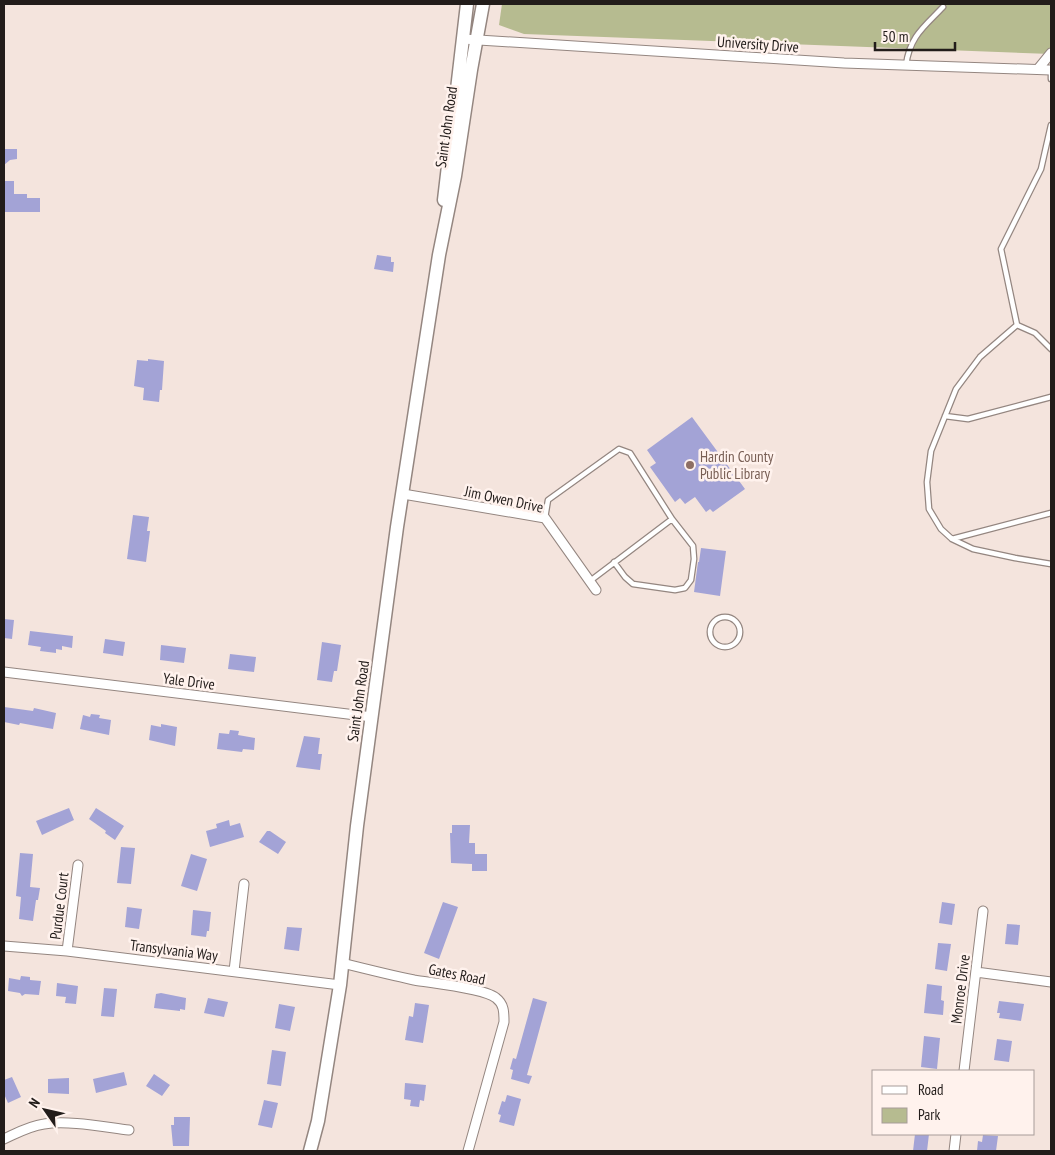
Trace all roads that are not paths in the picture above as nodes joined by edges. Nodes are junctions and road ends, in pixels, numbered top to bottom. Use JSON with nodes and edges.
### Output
{"nodes":[{"id":1,"x":467,"y":4,"type":"edge"},
{"id":2,"x":483,"y":4,"type":"edge"},
{"id":3,"x":943,"y":7,"type":"dead end"},
{"id":4,"x":463,"y":39,"type":"junction"},
{"id":5,"x":478,"y":40,"type":"junction"},
{"id":6,"x":1051,"y":53,"type":"edge"},
{"id":7,"x":906,"y":65,"type":"junction"},
{"id":8,"x":1038,"y":69,"type":"junction"},
{"id":9,"x":1051,"y":73,"type":"edge"},
{"id":10,"x":1051,"y":125,"type":"edge"},
{"id":11,"x":439,"y":255,"type":"junction"},
{"id":12,"x":1017,"y":326,"type":"junction"},
{"id":13,"x":1051,"y":349,"type":"edge"},
{"id":14,"x":1051,"y":397,"type":"edge"},
{"id":15,"x":945,"y":416,"type":"junction"},
{"id":16,"x":402,"y":494,"type":"junction"},
{"id":17,"x":1051,"y":513,"type":"edge"},
{"id":18,"x":545,"y":518,"type":"junction"},
{"id":19,"x":672,"y":519,"type":"junction"},
{"id":20,"x":952,"y":539,"type":"junction"},
{"id":21,"x":614,"y":562,"type":"junction"},
{"id":22,"x":1051,"y":564,"type":"edge"},
{"id":23,"x":590,"y":582,"type":"junction"},
{"id":24,"x":596,"y":590,"type":"dead end"},
{"id":25,"x":712,"y":641,"type":"joint"},
{"id":26,"x":4,"y":672,"type":"edge"},
{"id":27,"x":372,"y":717,"type":"junction"},
{"id":28,"x":78,"y":865,"type":"dead end"},
{"id":29,"x":244,"y":884,"type":"dead end"},
{"id":30,"x":983,"y":911,"type":"dead end"},
{"id":31,"x":4,"y":946,"type":"edge"},
{"id":32,"x":68,"y":951,"type":"junction"},
{"id":33,"x":342,"y":963,"type":"junction"},
{"id":34,"x":234,"y":971,"type":"junction"},
{"id":35,"x":976,"y":972,"type":"junction"},
{"id":36,"x":1051,"y":982,"type":"edge"},
{"id":37,"x":340,"y":985,"type":"junction"},
{"id":38,"x":964,"y":1070,"type":"edge"},
{"id":39,"x":129,"y":1130,"type":"dead end"},
{"id":40,"x":956,"y":1135,"type":"edge"},
{"id":41,"x":4,"y":1139,"type":"edge"},
{"id":42,"x":310,"y":1151,"type":"edge"},
{"id":43,"x":468,"y":1151,"type":"edge"},
{"id":44,"x":954,"y":1151,"type":"edge"}],
"edges":[{"from":1,"to":4,"type":"street","name":"Saint John Road"},
{"from":2,"to":5,"type":"street","name":"Saint John Road"},
{"from":3,"to":7,"type":"lane"},
{"from":4,"to":5,"type":"street","name":"University Drive"},
{"from":4,"to":11,"type":"street","name":"Saint John Road"},
{"from":5,"to":7,"type":"street","name":"University Drive"},
{"from":5,"to":11,"type":"street","name":"Saint John Road"},
{"from":6,"to":8,"type":"street"},
{"from":7,"to":8,"type":"street","name":"University Drive"},
{"from":8,"to":9,"type":"street","name":"University Drive"},
{"from":10,"to":12,"type":"lane"},
{"from":11,"to":16,"type":"street","name":"Saint John Road"},
{"from":12,"to":13,"type":"lane"},
{"from":12,"to":15,"type":"lane"},
{"from":14,"to":15,"type":"lane"},
{"from":15,"to":20,"type":"lane"},
{"from":16,"to":18,"type":"street","name":"Jim Owen Drive"},
{"from":16,"to":27,"type":"street","name":"Saint John Road"},
{"from":17,"to":20,"type":"lane"},
{"from":18,"to":19,"type":"lane"},
{"from":18,"to":23,"type":"street","name":"Jim Owen Drive"},
{"from":19,"to":21,"type":"lane"},
{"from":19,"to":21,"type":"lane"},
{"from":20,"to":22,"type":"lane"},
{"from":21,"to":23,"type":"lane"},
{"from":23,"to":24,"type":"street","name":"Jim Owen Drive"},
{"from":25,"to":25,"type":"lane"},
{"from":26,"to":27,"type":"street","name":"Yale Drive"},
{"from":27,"to":33,"type":"street","name":"Saint John Road"},
{"from":28,"to":32,"type":"street","name":"Purdue Court"},
{"from":29,"to":34,"type":"street"},
{"from":30,"to":35,"type":"street","name":"Monroe Drive"},
{"from":31,"to":32,"type":"street","name":"Transylvania Way"},
{"from":32,"to":34,"type":"street","name":"Transylvania Way"},
{"from":33,"to":37,"type":"street","name":"Saint John Road"},
{"from":33,"to":43,"type":"street","name":"Gates Road"},
{"from":34,"to":37,"type":"street","name":"Transylvania Way"},
{"from":35,"to":36,"type":"street"},
{"from":35,"to":38,"type":"street","name":"Monroe Drive"},
{"from":37,"to":42,"type":"street","name":"Saint John Road"},
{"from":39,"to":41,"type":"street"},
{"from":40,"to":44,"type":"street"}]}
